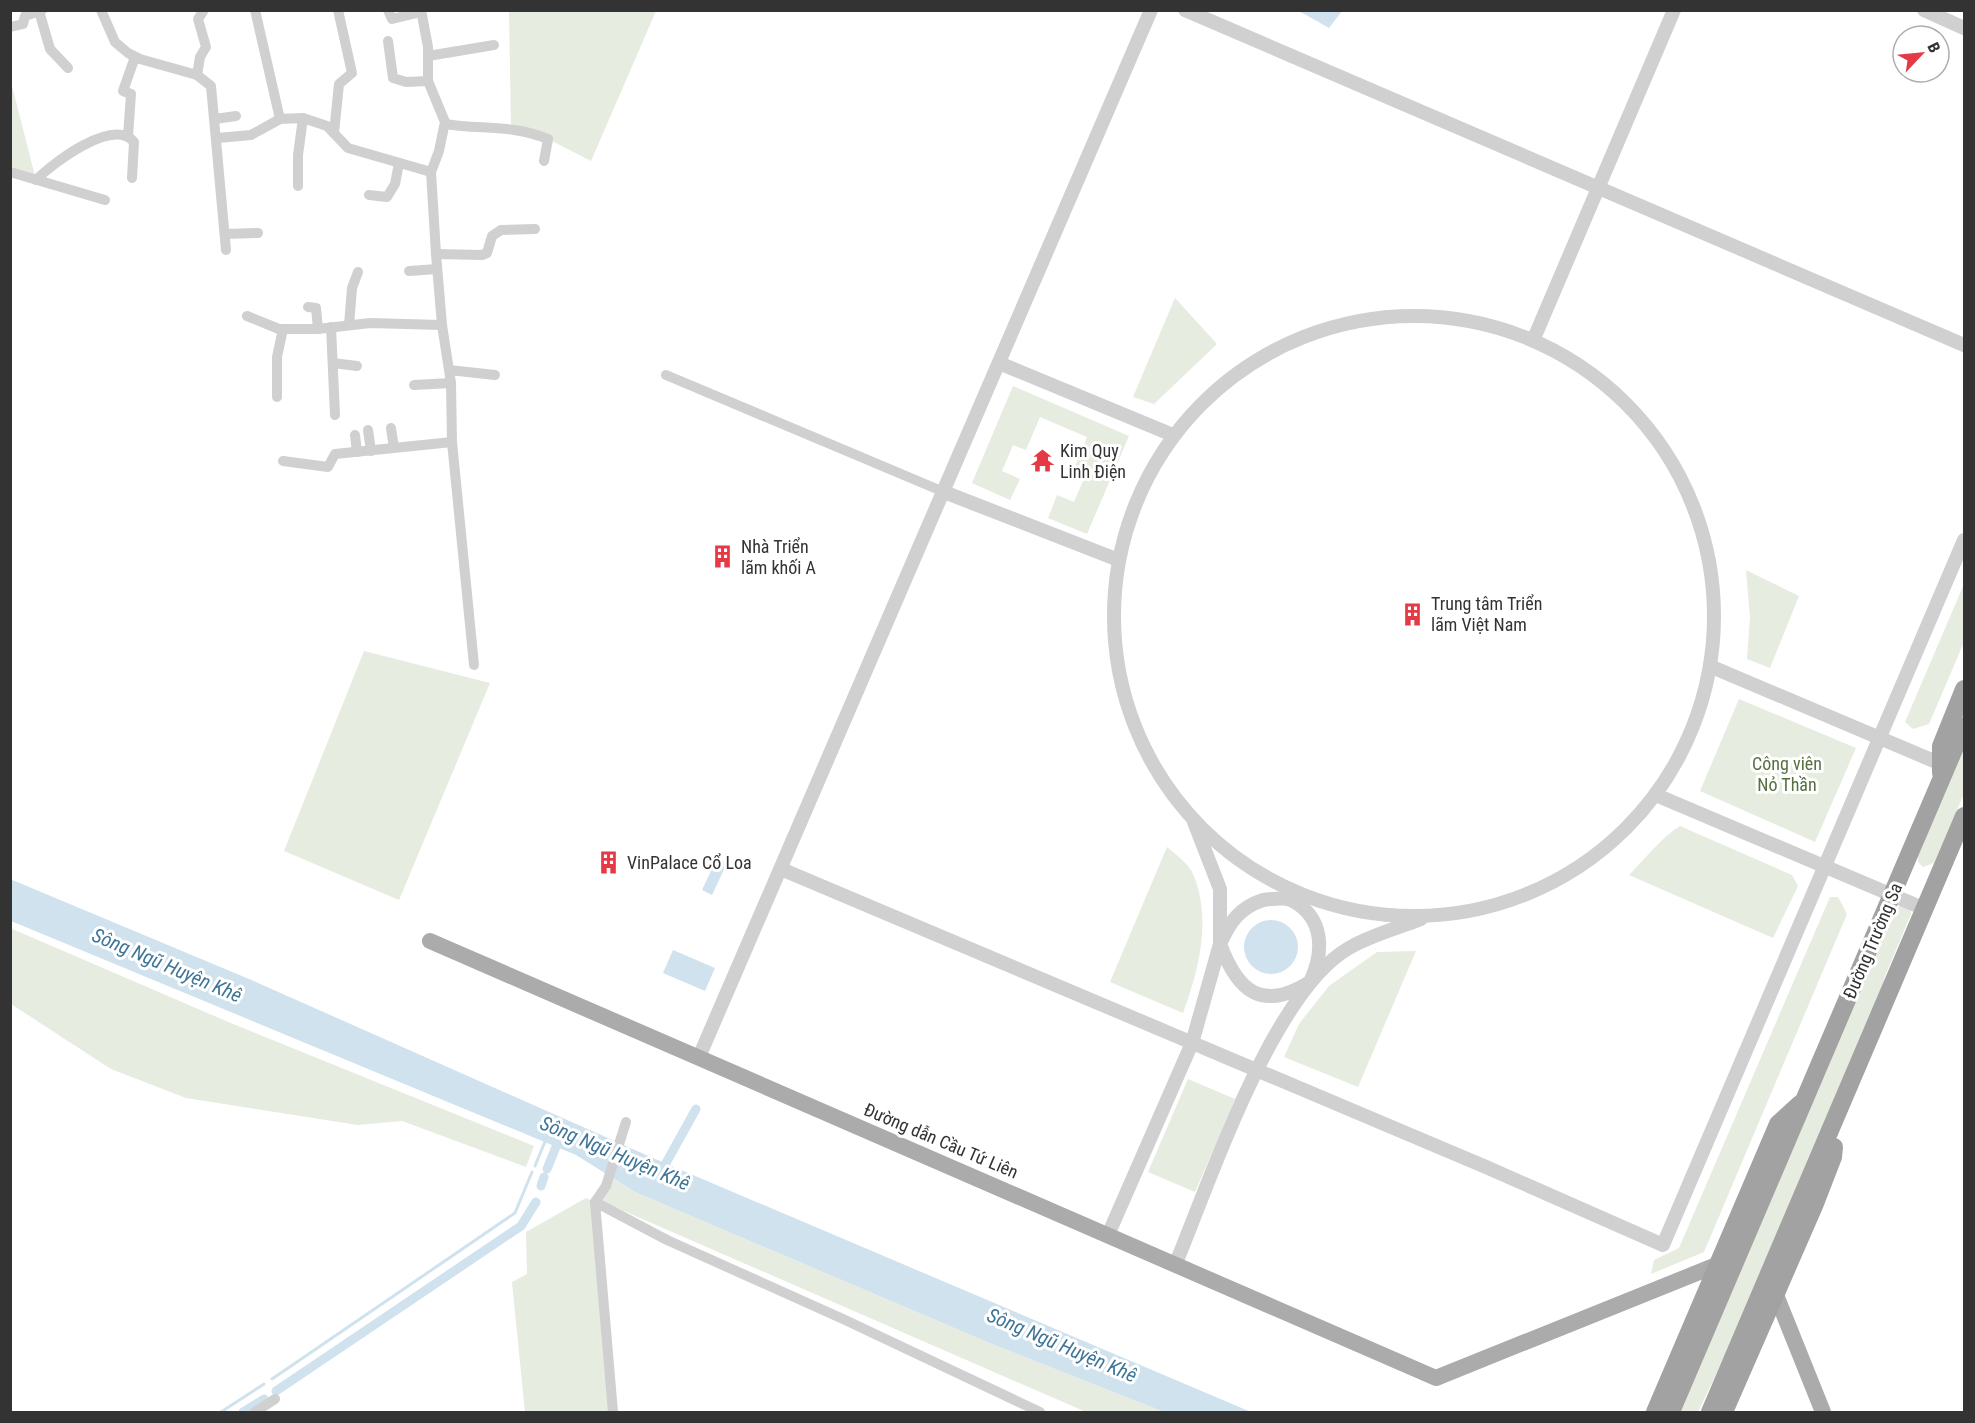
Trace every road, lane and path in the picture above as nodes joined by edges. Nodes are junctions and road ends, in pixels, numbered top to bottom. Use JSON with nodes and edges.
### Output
{"nodes":[{"id":1,"x":101,"y":10,"type":"edge"},
{"id":2,"x":204,"y":10,"type":"edge"},
{"id":3,"x":338,"y":10,"type":"edge"},
{"id":4,"x":388,"y":10,"type":"edge"},
{"id":5,"x":1151,"y":10,"type":"edge"},
{"id":6,"x":1185,"y":10,"type":"edge"},
{"id":7,"x":1674,"y":10,"type":"edge"},
{"id":8,"x":1924,"y":10,"type":"edge"},
{"id":9,"x":40,"y":11,"type":"edge"},
{"id":10,"x":257,"y":11,"type":"edge"},
{"id":11,"x":421,"y":11,"type":"edge"},
{"id":12,"x":10,"y":27,"type":"edge"},
{"id":13,"x":1965,"y":28,"type":"edge"},
{"id":14,"x":388,"y":41,"type":"dead end"},
{"id":15,"x":494,"y":45,"type":"dead end"},
{"id":16,"x":428,"y":56,"type":"junction"},
{"id":17,"x":135,"y":57,"type":"junction"},
{"id":18,"x":68,"y":68,"type":"dead end"},
{"id":19,"x":197,"y":75,"type":"junction"},
{"id":20,"x":428,"y":81,"type":"junction"},
{"id":21,"x":236,"y":116,"type":"dead end"},
{"id":22,"x":303,"y":117,"type":"junction"},
{"id":23,"x":215,"y":119,"type":"junction"},
{"id":24,"x":280,"y":119,"type":"junction"},
{"id":25,"x":445,"y":124,"type":"junction"},
{"id":26,"x":334,"y":133,"type":"junction"},
{"id":27,"x":128,"y":136,"type":"junction"},
{"id":28,"x":218,"y":138,"type":"junction"},
{"id":29,"x":544,"y":161,"type":"dead end"},
{"id":30,"x":399,"y":163,"type":"junction"},
{"id":31,"x":10,"y":172,"type":"edge"},
{"id":32,"x":431,"y":172,"type":"junction"},
{"id":33,"x":132,"y":178,"type":"dead end"},
{"id":34,"x":36,"y":180,"type":"junction"},
{"id":35,"x":298,"y":186,"type":"dead end"},
{"id":36,"x":1596,"y":187,"type":"junction"},
{"id":37,"x":369,"y":195,"type":"dead end"},
{"id":38,"x":105,"y":200,"type":"dead end"},
{"id":39,"x":535,"y":229,"type":"dead end"},
{"id":40,"x":258,"y":233,"type":"dead end"},
{"id":41,"x":225,"y":234,"type":"junction"},
{"id":42,"x":226,"y":250,"type":"dead end"},
{"id":43,"x":436,"y":254,"type":"junction"},
{"id":44,"x":437,"y":269,"type":"junction"},
{"id":45,"x":409,"y":271,"type":"dead end"},
{"id":46,"x":358,"y":272,"type":"dead end"},
{"id":47,"x":308,"y":308,"type":"dead end"},
{"id":48,"x":247,"y":316,"type":"dead end"},
{"id":49,"x":349,"y":325,"type":"junction"},
{"id":50,"x":442,"y":325,"type":"junction"},
{"id":51,"x":331,"y":327,"type":"junction"},
{"id":52,"x":283,"y":329,"type":"junction"},
{"id":53,"x":318,"y":329,"type":"junction"},
{"id":54,"x":1535,"y":336,"type":"junction"},
{"id":55,"x":1965,"y":345,"type":"edge"},
{"id":56,"x":333,"y":363,"type":"junction"},
{"id":57,"x":999,"y":363,"type":"junction"},
{"id":58,"x":357,"y":366,"type":"dead end"},
{"id":59,"x":449,"y":370,"type":"junction"},
{"id":60,"x":495,"y":375,"type":"dead end"},
{"id":61,"x":666,"y":375,"type":"dead end"},
{"id":62,"x":451,"y":383,"type":"junction"},
{"id":63,"x":414,"y":385,"type":"dead end"},
{"id":64,"x":277,"y":397,"type":"dead end"},
{"id":65,"x":335,"y":415,"type":"dead end"},
{"id":66,"x":391,"y":428,"type":"dead end"},
{"id":67,"x":368,"y":430,"type":"dead end"},
{"id":68,"x":1168,"y":433,"type":"junction"},
{"id":69,"x":355,"y":435,"type":"dead end"},
{"id":70,"x":452,"y":442,"type":"junction"},
{"id":71,"x":394,"y":448,"type":"junction"},
{"id":72,"x":371,"y":451,"type":"junction"},
{"id":73,"x":357,"y":452,"type":"junction"},
{"id":74,"x":283,"y":460,"type":"dead end"},
{"id":75,"x":944,"y":492,"type":"junction"},
{"id":76,"x":1965,"y":540,"type":"edge"},
{"id":77,"x":1116,"y":559,"type":"junction"},
{"id":78,"x":474,"y":665,"type":"dead end"},
{"id":79,"x":1712,"y":667,"type":"junction"},
{"id":80,"x":1963,"y":696,"type":"edge"},
{"id":81,"x":1965,"y":726,"type":"edge"},
{"id":82,"x":1880,"y":738,"type":"junction"},
{"id":83,"x":1941,"y":772,"type":"junction"},
{"id":84,"x":1656,"y":795,"type":"junction"},
{"id":85,"x":1965,"y":816,"type":"edge"},
{"id":86,"x":1192,"y":817,"type":"junction"},
{"id":87,"x":1824,"y":868,"type":"junction"},
{"id":88,"x":781,"y":869,"type":"junction"},
{"id":89,"x":1892,"y":895,"type":"junction"},
{"id":90,"x":1290,"y":900,"type":"junction"},
{"id":91,"x":1925,"y":909,"type":"junction"},
{"id":92,"x":1431,"y":915,"type":"junction"},
{"id":93,"x":430,"y":941,"type":"dead end"},
{"id":94,"x":1220,"y":945,"type":"junction"},
{"id":95,"x":1310,"y":982,"type":"junction"},
{"id":96,"x":1192,"y":1043,"type":"junction"},
{"id":97,"x":699,"y":1057,"type":"junction"},
{"id":98,"x":1256,"y":1070,"type":"junction"},
{"id":99,"x":1804,"y":1101,"type":"junction"},
{"id":100,"x":626,"y":1122,"type":"dead end"},
{"id":101,"x":1834,"y":1124,"type":"junction"},
{"id":102,"x":595,"y":1202,"type":"junction"},
{"id":103,"x":1108,"y":1234,"type":"junction"},
{"id":104,"x":1176,"y":1263,"type":"junction"},
{"id":105,"x":1719,"y":1264,"type":"junction"},
{"id":106,"x":1776,"y":1295,"type":"junction"},
{"id":107,"x":275,"y":1399,"type":"dead end"},
{"id":108,"x":255,"y":1413,"type":"edge"},
{"id":109,"x":613,"y":1413,"type":"edge"},
{"id":110,"x":1040,"y":1413,"type":"edge"},
{"id":111,"x":1655,"y":1413,"type":"edge"},
{"id":112,"x":1671,"y":1413,"type":"edge"},
{"id":113,"x":1710,"y":1413,"type":"edge"},
{"id":114,"x":1724,"y":1413,"type":"edge"},
{"id":115,"x":1823,"y":1413,"type":"edge"}],
"edges":[{"from":1,"to":17,"type":"street"},
{"from":2,"to":19,"type":"street"},
{"from":3,"to":26,"type":"street"},
{"from":4,"to":11,"type":"street"},
{"from":5,"to":57,"type":"street"},
{"from":6,"to":36,"type":"street"},
{"from":7,"to":36,"type":"street"},
{"from":8,"to":13,"type":"street"},
{"from":9,"to":12,"type":"street"},
{"from":9,"to":18,"type":"street"},
{"from":10,"to":24,"type":"street"},
{"from":11,"to":16,"type":"street"},
{"from":14,"to":20,"type":"street"},
{"from":15,"to":16,"type":"street"},
{"from":16,"to":20,"type":"street"},
{"from":17,"to":19,"type":"street"},
{"from":17,"to":27,"type":"street"},
{"from":19,"to":23,"type":"street"},
{"from":20,"to":25,"type":"street"},
{"from":21,"to":23,"type":"street"},
{"from":22,"to":24,"type":"street"},
{"from":22,"to":26,"type":"street"},
{"from":22,"to":35,"type":"street"},
{"from":23,"to":28,"type":"street"},
{"from":24,"to":28,"type":"street"},
{"from":25,"to":29,"type":"street"},
{"from":25,"to":32,"type":"street"},
{"from":26,"to":30,"type":"street"},
{"from":27,"to":33,"type":"street"},
{"from":27,"to":34,"type":"street"},
{"from":28,"to":41,"type":"street"},
{"from":30,"to":32,"type":"street"},
{"from":30,"to":37,"type":"street"},
{"from":31,"to":34,"type":"street"},
{"from":32,"to":43,"type":"street"},
{"from":34,"to":38,"type":"street"},
{"from":36,"to":54,"type":"street"},
{"from":36,"to":55,"type":"street"},
{"from":39,"to":43,"type":"street"},
{"from":40,"to":41,"type":"street"},
{"from":41,"to":42,"type":"street"},
{"from":43,"to":44,"type":"street"},
{"from":44,"to":45,"type":"street"},
{"from":44,"to":50,"type":"street"},
{"from":46,"to":49,"type":"street"},
{"from":47,"to":53,"type":"street"},
{"from":48,"to":52,"type":"street"},
{"from":49,"to":50,"type":"street"},
{"from":49,"to":51,"type":"street"},
{"from":50,"to":59,"type":"street"},
{"from":51,"to":53,"type":"street"},
{"from":51,"to":56,"type":"street"},
{"from":52,"to":53,"type":"street"},
{"from":52,"to":64,"type":"street"},
{"from":54,"to":68,"type":"street"},
{"from":54,"to":79,"type":"street"},
{"from":56,"to":58,"type":"street"},
{"from":56,"to":65,"type":"street"},
{"from":57,"to":68,"type":"street"},
{"from":57,"to":75,"type":"street"},
{"from":59,"to":60,"type":"street"},
{"from":59,"to":62,"type":"street"},
{"from":61,"to":75,"type":"street"},
{"from":62,"to":63,"type":"street"},
{"from":62,"to":70,"type":"street"},
{"from":66,"to":71,"type":"street"},
{"from":67,"to":72,"type":"street"},
{"from":68,"to":77,"type":"street"},
{"from":69,"to":73,"type":"street"},
{"from":70,"to":71,"type":"street"},
{"from":70,"to":78,"type":"street"},
{"from":71,"to":72,"type":"street"},
{"from":72,"to":73,"type":"street"},
{"from":73,"to":74,"type":"street"},
{"from":75,"to":77,"type":"street"},
{"from":75,"to":88,"type":"street"},
{"from":76,"to":82,"type":"street"},
{"from":77,"to":86,"type":"street"},
{"from":79,"to":82,"type":"street"},
{"from":79,"to":84,"type":"street"},
{"from":80,"to":83,"type":"highway","name":"Đường Trường Sa"},
{"from":81,"to":83,"type":"highway","name":"Đường Trường Sa"},
{"from":82,"to":83,"type":"street"},
{"from":82,"to":87,"type":"street"},
{"from":83,"to":89,"type":"highway","name":"Đường Trường Sa"},
{"from":84,"to":87,"type":"street"},
{"from":84,"to":92,"type":"street"},
{"from":85,"to":91,"type":"highway","name":"Đường Trường Sa"},
{"from":86,"to":90,"type":"street"},
{"from":86,"to":94,"type":"street"},
{"from":87,"to":89,"type":"street"},
{"from":87,"to":98,"type":"street"},
{"from":88,"to":96,"type":"street"},
{"from":88,"to":97,"type":"street"},
{"from":89,"to":91,"type":"street"},
{"from":89,"to":99,"type":"highway","name":"Đường Trường Sa"},
{"from":90,"to":92,"type":"street"},
{"from":90,"to":94,"type":"street"},
{"from":90,"to":95,"type":"street"},
{"from":91,"to":101,"type":"highway","name":"Đường Trường Sa"},
{"from":92,"to":95,"type":"street"},
{"from":93,"to":97,"type":"main road","name":"Đường dẫn Cầu Tứ Liên"},
{"from":94,"to":95,"type":"street"},
{"from":94,"to":96,"type":"street"},
{"from":95,"to":98,"type":"street"},
{"from":96,"to":98,"type":"street"},
{"from":96,"to":103,"type":"street"},
{"from":97,"to":103,"type":"main road","name":"Đường dẫn Cầu Tứ Liên"},
{"from":98,"to":104,"type":"street"},
{"from":99,"to":105,"type":"highway","name":"Đường Trường Sa"},
{"from":99,"to":112,"type":"highway","name":"Đường Trường Sa"},
{"from":100,"to":102,"type":"street"},
{"from":101,"to":106,"type":"highway","name":"Đường Trường Sa"},
{"from":101,"to":113,"type":"highway","name":"Đường Trường Sa"},
{"from":102,"to":109,"type":"street"},
{"from":102,"to":110,"type":"street"},
{"from":103,"to":104,"type":"main road","name":"Đường dẫn Cầu Tứ Liên"},
{"from":104,"to":105,"type":"main road","name":"Đường dẫn Cầu Tứ Liên"},
{"from":105,"to":111,"type":"highway","name":"Đường Trường Sa"},
{"from":106,"to":114,"type":"highway","name":"Đường Trường Sa"},
{"from":106,"to":115,"type":"main road"},
{"from":107,"to":108,"type":"street"}]}
